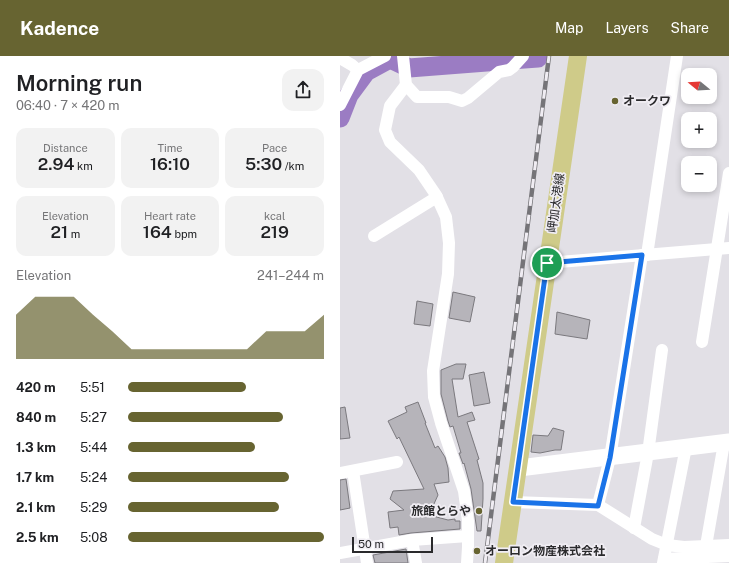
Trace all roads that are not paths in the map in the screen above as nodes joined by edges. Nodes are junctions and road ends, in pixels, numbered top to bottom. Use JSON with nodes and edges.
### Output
{"nodes":[{"id":1,"x":386,"y":56,"type":"edge"},
{"id":2,"x":578,"y":56,"type":"edge"},
{"id":3,"x":677,"y":56,"type":"edge"},
{"id":4,"x":340,"y":58,"type":"edge"},
{"id":5,"x":521,"y":58,"type":"edge"},
{"id":6,"x":404,"y":63,"type":"edge"},
{"id":7,"x":358,"y":70,"type":"junction"},
{"id":8,"x":406,"y":85,"type":"junction"},
{"id":9,"x":340,"y":105,"type":"edge"},
{"id":10,"x":729,"y":173,"type":"edge"},
{"id":11,"x":437,"y":197,"type":"junction"},
{"id":12,"x":374,"y":236,"type":"dead end"},
{"id":13,"x":723,"y":248,"type":"edge"},
{"id":14,"x":645,"y":255,"type":"junction"},
{"id":15,"x":547,"y":263,"type":"junction"},
{"id":16,"x":702,"y":342,"type":"dead end"},
{"id":17,"x":662,"y":350,"type":"dead end"},
{"id":18,"x":727,"y":443,"type":"edge"},
{"id":19,"x":686,"y":447,"type":"junction"},
{"id":20,"x":648,"y":452,"type":"junction"},
{"id":21,"x":610,"y":458,"type":"junction"},
{"id":22,"x":396,"y":462,"type":"dead end"},
{"id":23,"x":519,"y":468,"type":"junction"},
{"id":24,"x":353,"y":471,"type":"junction"},
{"id":25,"x":340,"y":473,"type":"edge"},
{"id":26,"x":513,"y":502,"type":"junction"},
{"id":27,"x":598,"y":506,"type":"junction"},
{"id":28,"x":634,"y":528,"type":"junction"},
{"id":29,"x":468,"y":536,"type":"junction"},
{"id":30,"x":412,"y":540,"type":"junction"},
{"id":31,"x":667,"y":545,"type":"junction"},
{"id":32,"x":729,"y":545,"type":"edge"},
{"id":33,"x":365,"y":548,"type":"junction"},
{"id":34,"x":340,"y":553,"type":"edge"},
{"id":35,"x":704,"y":556,"type":"edge"},
{"id":36,"x":729,"y":556,"type":"edge"},
{"id":37,"x":664,"y":561,"type":"edge"},
{"id":38,"x":367,"y":563,"type":"edge"},
{"id":39,"x":416,"y":563,"type":"edge"},
{"id":40,"x":467,"y":563,"type":"edge"},
{"id":41,"x":504,"y":563,"type":"edge"}],
"edges":[{"from":1,"to":7,"type":"street"},
{"from":2,"to":15,"type":"main road","name":"岬加太港線"},
{"from":3,"to":14,"type":"street"},
{"from":4,"to":7,"type":"street"},
{"from":5,"to":8,"type":"street"},
{"from":6,"to":8,"type":"street"},
{"from":7,"to":9,"type":"street"},
{"from":8,"to":11,"type":"street"},
{"from":10,"to":13,"type":"street"},
{"from":11,"to":12,"type":"street"},
{"from":11,"to":29,"type":"street"},
{"from":13,"to":14,"type":"street"},
{"from":13,"to":16,"type":"street"},
{"from":14,"to":15,"type":"street"},
{"from":14,"to":21,"type":"street"},
{"from":15,"to":23,"type":"main road","name":"岬加太港線"},
{"from":17,"to":20,"type":"street"},
{"from":18,"to":19,"type":"street"},
{"from":18,"to":35,"type":"street"},
{"from":19,"to":20,"type":"street"},
{"from":19,"to":31,"type":"street"},
{"from":20,"to":21,"type":"street"},
{"from":20,"to":28,"type":"street"},
{"from":21,"to":23,"type":"street"},
{"from":21,"to":27,"type":"street"},
{"from":22,"to":24,"type":"street"},
{"from":23,"to":26,"type":"main road","name":"岬加太港線"},
{"from":24,"to":25,"type":"street"},
{"from":24,"to":33,"type":"street"},
{"from":26,"to":27,"type":"street"},
{"from":26,"to":41,"type":"main road","name":"岬加太港線"},
{"from":27,"to":28,"type":"street"},
{"from":28,"to":31,"type":"street"},
{"from":29,"to":30,"type":"street"},
{"from":29,"to":40,"type":"street"},
{"from":30,"to":33,"type":"street"},
{"from":30,"to":39,"type":"street"},
{"from":31,"to":35,"type":"street"},
{"from":31,"to":37,"type":"street"},
{"from":32,"to":35,"type":"street"},
{"from":33,"to":34,"type":"street"},
{"from":33,"to":38,"type":"street"},
{"from":35,"to":36,"type":"street"},
{"from":35,"to":37,"type":"street"}]}
